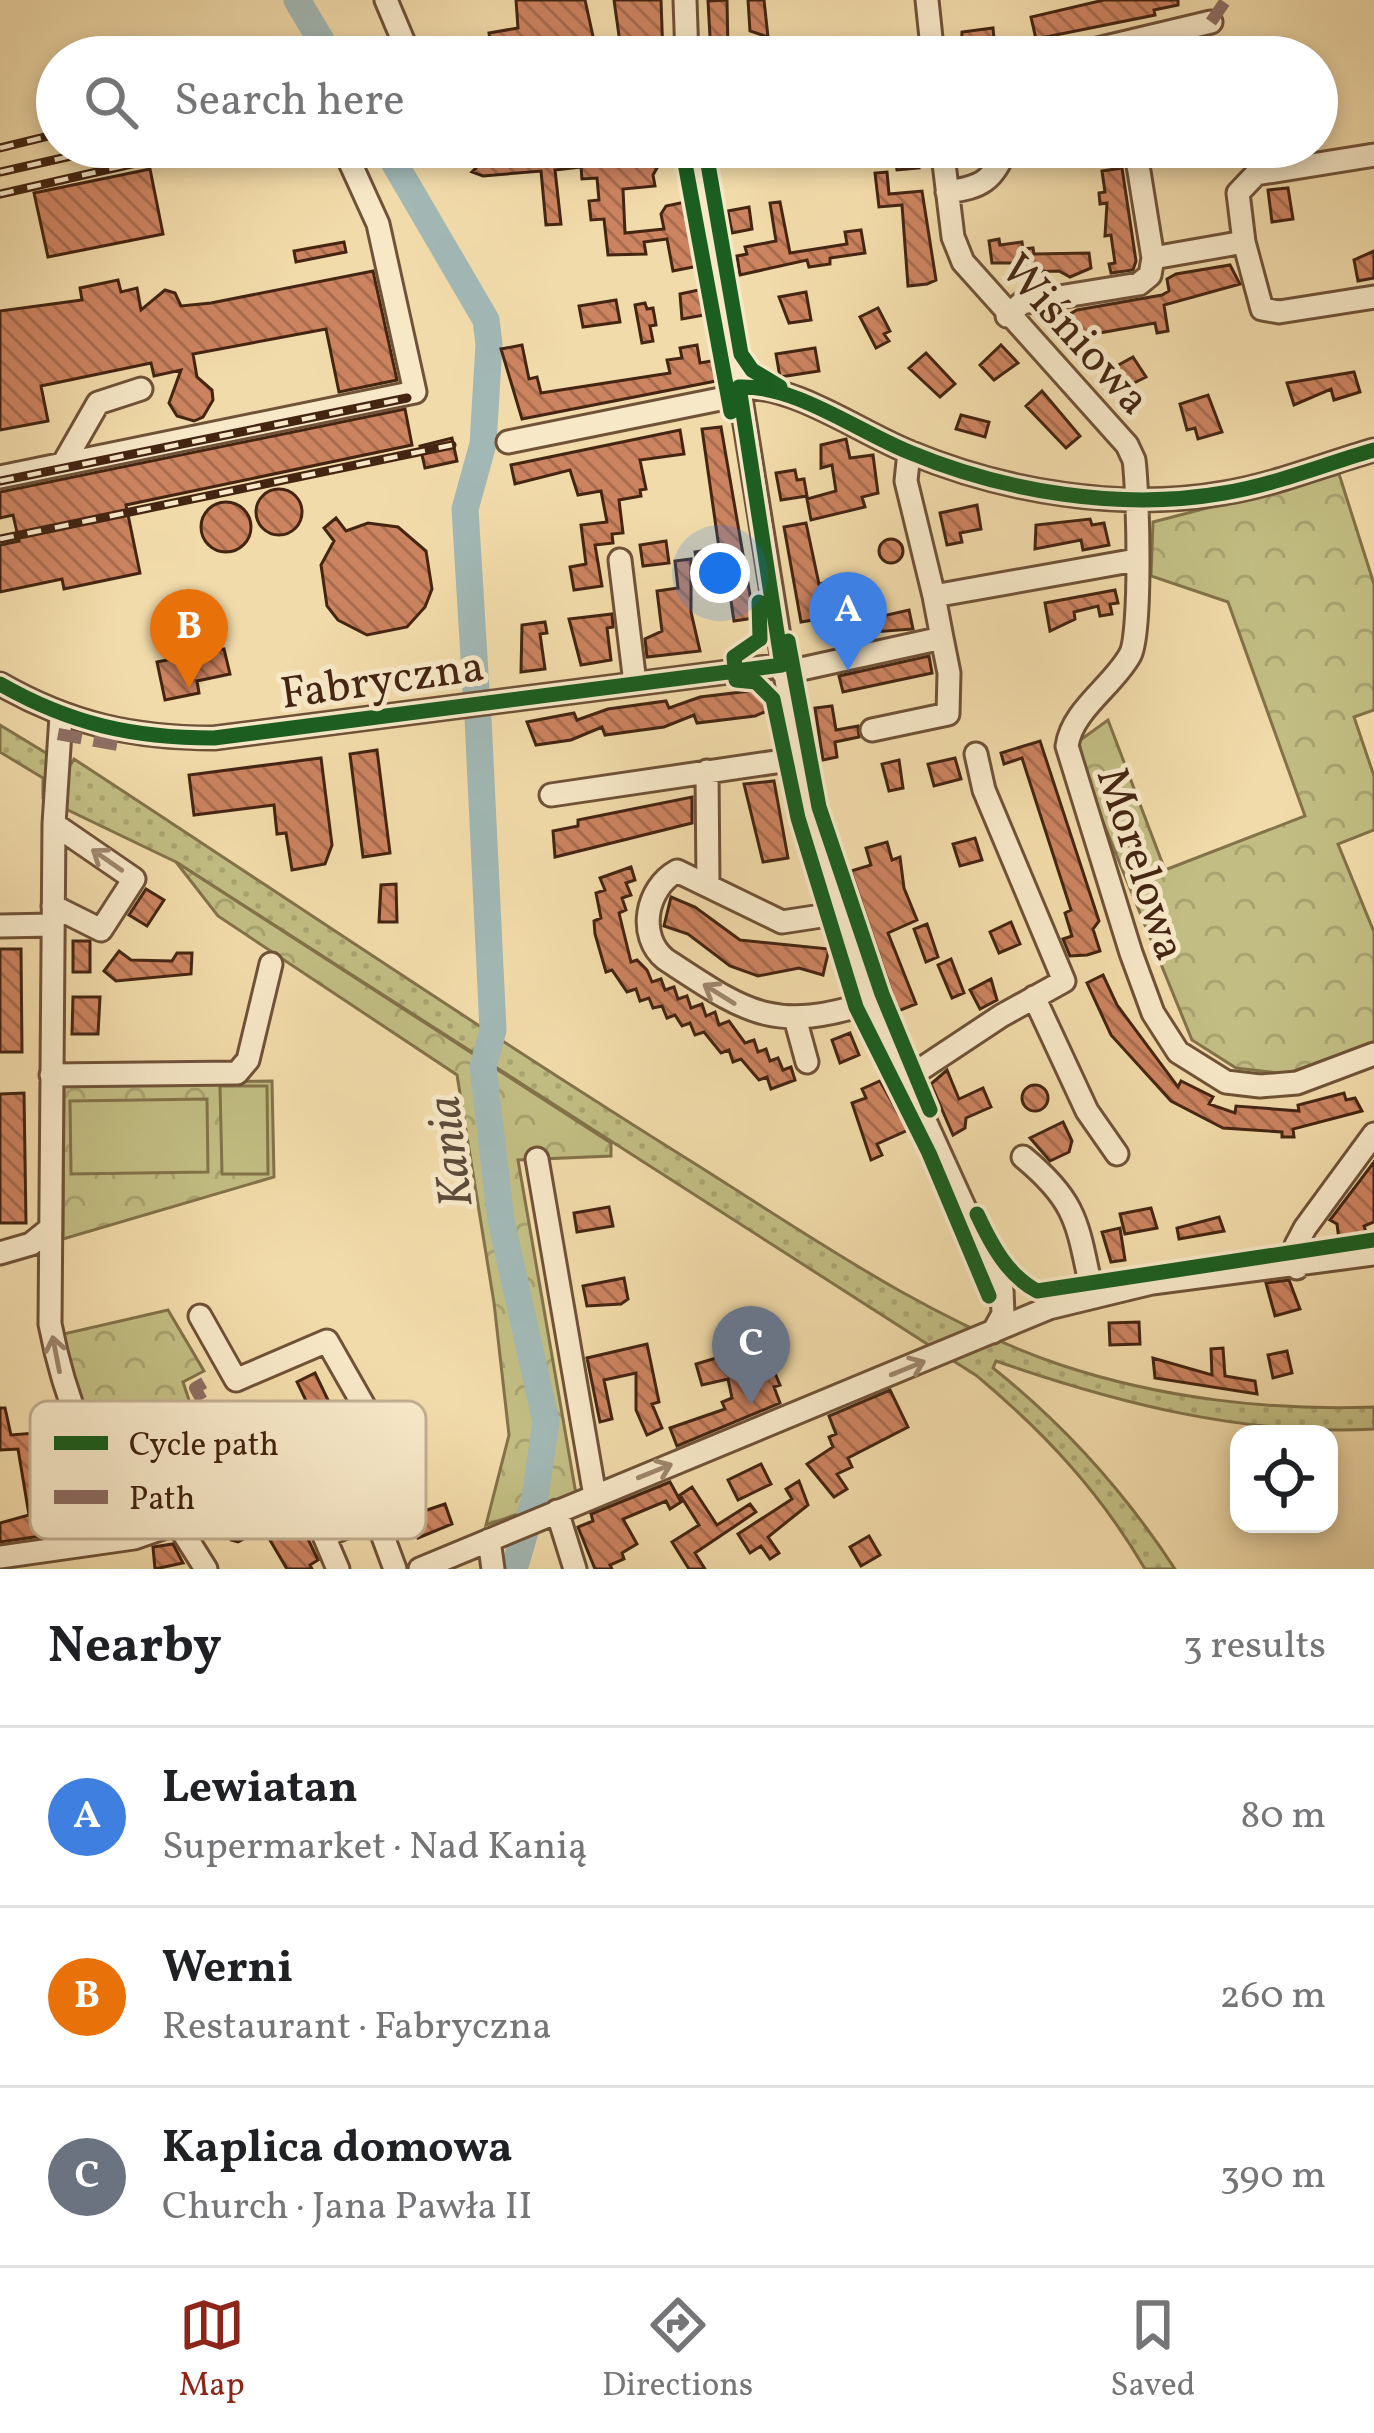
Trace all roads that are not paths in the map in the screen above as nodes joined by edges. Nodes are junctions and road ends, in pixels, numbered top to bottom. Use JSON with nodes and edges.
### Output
{"nodes":[{"id":1,"x":386,"y":0,"type":"edge"},
{"id":2,"x":685,"y":0,"type":"edge"},
{"id":3,"x":927,"y":0,"type":"edge"},
{"id":4,"x":1211,"y":22,"type":"dead end"},
{"id":5,"x":401,"y":36,"type":"edge"},
{"id":6,"x":686,"y":36,"type":"edge"},
{"id":7,"x":931,"y":36,"type":"edge"},
{"id":8,"x":1152,"y":36,"type":"edge"},
{"id":9,"x":1374,"y":155,"type":"edge"},
{"id":10,"x":1338,"y":161,"type":"edge"},
{"id":11,"x":353,"y":168,"type":"edge"},
{"id":12,"x":697,"y":168,"type":"edge"},
{"id":13,"x":944,"y":168,"type":"edge"},
{"id":14,"x":998,"y":168,"type":"edge"},
{"id":15,"x":1139,"y":168,"type":"edge"},
{"id":16,"x":1293,"y":168,"type":"edge"},
{"id":17,"x":946,"y":192,"type":"junction"},
{"id":18,"x":1244,"y":242,"type":"junction"},
{"id":19,"x":1154,"y":258,"type":"junction"},
{"id":20,"x":1374,"y":297,"type":"edge"},
{"id":21,"x":1007,"y":316,"type":"junction"},
{"id":22,"x":141,"y":389,"type":"dead end"},
{"id":23,"x":740,"y":391,"type":"junction"},
{"id":24,"x":508,"y":442,"type":"dead end"},
{"id":25,"x":1374,"y":450,"type":"edge"},
{"id":26,"x":909,"y":452,"type":"junction"},
{"id":27,"x":63,"y":464,"type":"junction"},
{"id":28,"x":0,"y":477,"type":"edge"},
{"id":29,"x":1134,"y":501,"type":"junction"},
{"id":30,"x":620,"y":560,"type":"dead end"},
{"id":31,"x":1136,"y":560,"type":"junction"},
{"id":32,"x":934,"y":596,"type":"junction"},
{"id":33,"x":942,"y":638,"type":"junction"},
{"id":34,"x":783,"y":669,"type":"junction"},
{"id":35,"x":635,"y":683,"type":"junction"},
{"id":36,"x":0,"y":684,"type":"edge"},
{"id":37,"x":62,"y":716,"type":"junction"},
{"id":38,"x":872,"y":730,"type":"dead end"},
{"id":39,"x":976,"y":754,"type":"dead end"},
{"id":40,"x":796,"y":759,"type":"junction"},
{"id":41,"x":707,"y":771,"type":"junction"},
{"id":42,"x":551,"y":795,"type":"dead end"},
{"id":43,"x":54,"y":824,"type":"junction"},
{"id":44,"x":708,"y":885,"type":"junction"},
{"id":45,"x":841,"y":913,"type":"junction"},
{"id":46,"x":53,"y":915,"type":"junction"},
{"id":47,"x":0,"y":926,"type":"edge"},
{"id":48,"x":272,"y":964,"type":"dead end"},
{"id":49,"x":1034,"y":997,"type":"junction"},
{"id":50,"x":871,"y":1002,"type":"junction"},
{"id":51,"x":795,"y":1018,"type":"junction"},
{"id":52,"x":1374,"y":1054,"type":"edge"},
{"id":53,"x":807,"y":1062,"type":"dead end"},
{"id":54,"x":51,"y":1075,"type":"junction"},
{"id":55,"x":906,"y":1079,"type":"junction"},
{"id":56,"x":1374,"y":1134,"type":"edge"},
{"id":57,"x":1117,"y":1154,"type":"dead end"},
{"id":58,"x":1023,"y":1157,"type":"dead end"},
{"id":59,"x":537,"y":1159,"type":"dead end"},
{"id":60,"x":47,"y":1231,"type":"junction"},
{"id":61,"x":0,"y":1253,"type":"edge"},
{"id":62,"x":1374,"y":1254,"type":"edge"},
{"id":63,"x":1297,"y":1268,"type":"junction"},
{"id":64,"x":1002,"y":1290,"type":"junction"},
{"id":65,"x":1093,"y":1296,"type":"junction"},
{"id":66,"x":1048,"y":1308,"type":"junction"},
{"id":67,"x":200,"y":1316,"type":"dead end"},
{"id":68,"x":993,"y":1332,"type":"junction"},
{"id":69,"x":69,"y":1401,"type":"edge"},
{"id":70,"x":361,"y":1401,"type":"edge"},
{"id":71,"x":596,"y":1496,"type":"junction"},
{"id":72,"x":552,"y":1513,"type":"junction"},
{"id":73,"x":130,"y":1539,"type":"edge"},
{"id":74,"x":186,"y":1539,"type":"edge"},
{"id":75,"x":325,"y":1539,"type":"edge"},
{"id":76,"x":384,"y":1539,"type":"edge"},
{"id":77,"x":489,"y":1540,"type":"junction"},
{"id":78,"x":0,"y":1557,"type":"edge"},
{"id":79,"x":39,"y":1562,"type":"edge"},
{"id":80,"x":206,"y":1569,"type":"edge"},
{"id":81,"x":338,"y":1569,"type":"edge"},
{"id":82,"x":395,"y":1569,"type":"edge"},
{"id":83,"x":420,"y":1569,"type":"edge"},
{"id":84,"x":494,"y":1569,"type":"edge"},
{"id":85,"x":575,"y":1569,"type":"edge"}],
"edges":[{"from":1,"to":5,"type":"street"},
{"from":2,"to":6,"type":"street"},
{"from":3,"to":7,"type":"street"},
{"from":4,"to":8,"type":"street"},
{"from":9,"to":10,"type":"street"},
{"from":11,"to":27,"type":"street"},
{"from":12,"to":23,"type":"street"},
{"from":13,"to":17,"type":"street","name":"Wiśniowa"},
{"from":14,"to":17,"type":"street"},
{"from":15,"to":19,"type":"street"},
{"from":16,"to":18,"type":"street"},
{"from":17,"to":21,"type":"street","name":"Wiśniowa"},
{"from":18,"to":19,"type":"street"},
{"from":18,"to":20,"type":"street"},
{"from":19,"to":21,"type":"street"},
{"from":21,"to":29,"type":"street","name":"Wiśniowa"},
{"from":22,"to":27,"type":"street"},
{"from":23,"to":24,"type":"street"},
{"from":23,"to":26,"type":"street"},
{"from":23,"to":34,"type":"street"},
{"from":25,"to":29,"type":"street"},
{"from":26,"to":29,"type":"street"},
{"from":26,"to":32,"type":"street"},
{"from":27,"to":28,"type":"street"},
{"from":29,"to":31,"type":"street","name":"Morelowa"},
{"from":30,"to":35,"type":"street"},
{"from":31,"to":32,"type":"street"},
{"from":31,"to":52,"type":"street","name":"Morelowa"},
{"from":32,"to":33,"type":"street"},
{"from":33,"to":34,"type":"street","name":"Fabryczna"},
{"from":33,"to":38,"type":"street"},
{"from":34,"to":35,"type":"street","name":"Fabryczna"},
{"from":34,"to":40,"type":"street"},
{"from":35,"to":37,"type":"street","name":"Fabryczna"},
{"from":36,"to":37,"type":"street","name":"Fabryczna"},
{"from":37,"to":43,"type":"street"},
{"from":39,"to":49,"type":"street"},
{"from":40,"to":41,"type":"street"},
{"from":40,"to":45,"type":"street"},
{"from":41,"to":42,"type":"street"},
{"from":41,"to":44,"type":"street"},
{"from":43,"to":46,"type":"street"},
{"from":46,"to":43,"type":"street","one_way":true},
{"from":44,"to":45,"type":"street"},
{"from":51,"to":44,"type":"street","one_way":true},
{"from":45,"to":50,"type":"street"},
{"from":46,"to":47,"type":"street"},
{"from":46,"to":54,"type":"street"},
{"from":48,"to":54,"type":"street"},
{"from":49,"to":55,"type":"street"},
{"from":49,"to":57,"type":"street"},
{"from":50,"to":51,"type":"street"},
{"from":50,"to":55,"type":"street"},
{"from":51,"to":53,"type":"street"},
{"from":54,"to":60,"type":"street"},
{"from":55,"to":64,"type":"street"},
{"from":56,"to":63,"type":"street"},
{"from":58,"to":65,"type":"street"},
{"from":59,"to":71,"type":"street"},
{"from":60,"to":61,"type":"street"},
{"from":69,"to":60,"type":"street","one_way":true},
{"from":62,"to":63,"type":"street"},
{"from":63,"to":65,"type":"street"},
{"from":64,"to":66,"type":"street"},
{"from":64,"to":68,"type":"street"},
{"from":65,"to":66,"type":"street"},
{"from":66,"to":68,"type":"street"},
{"from":67,"to":70,"type":"street"},
{"from":71,"to":68,"type":"street","one_way":true},
{"from":71,"to":72,"type":"street"},
{"from":72,"to":77,"type":"street"},
{"from":72,"to":85,"type":"street"},
{"from":73,"to":79,"type":"street"},
{"from":74,"to":80,"type":"street"},
{"from":75,"to":81,"type":"street"},
{"from":76,"to":82,"type":"street"},
{"from":77,"to":83,"type":"street"},
{"from":77,"to":84,"type":"street"},
{"from":78,"to":79,"type":"street"}]}
